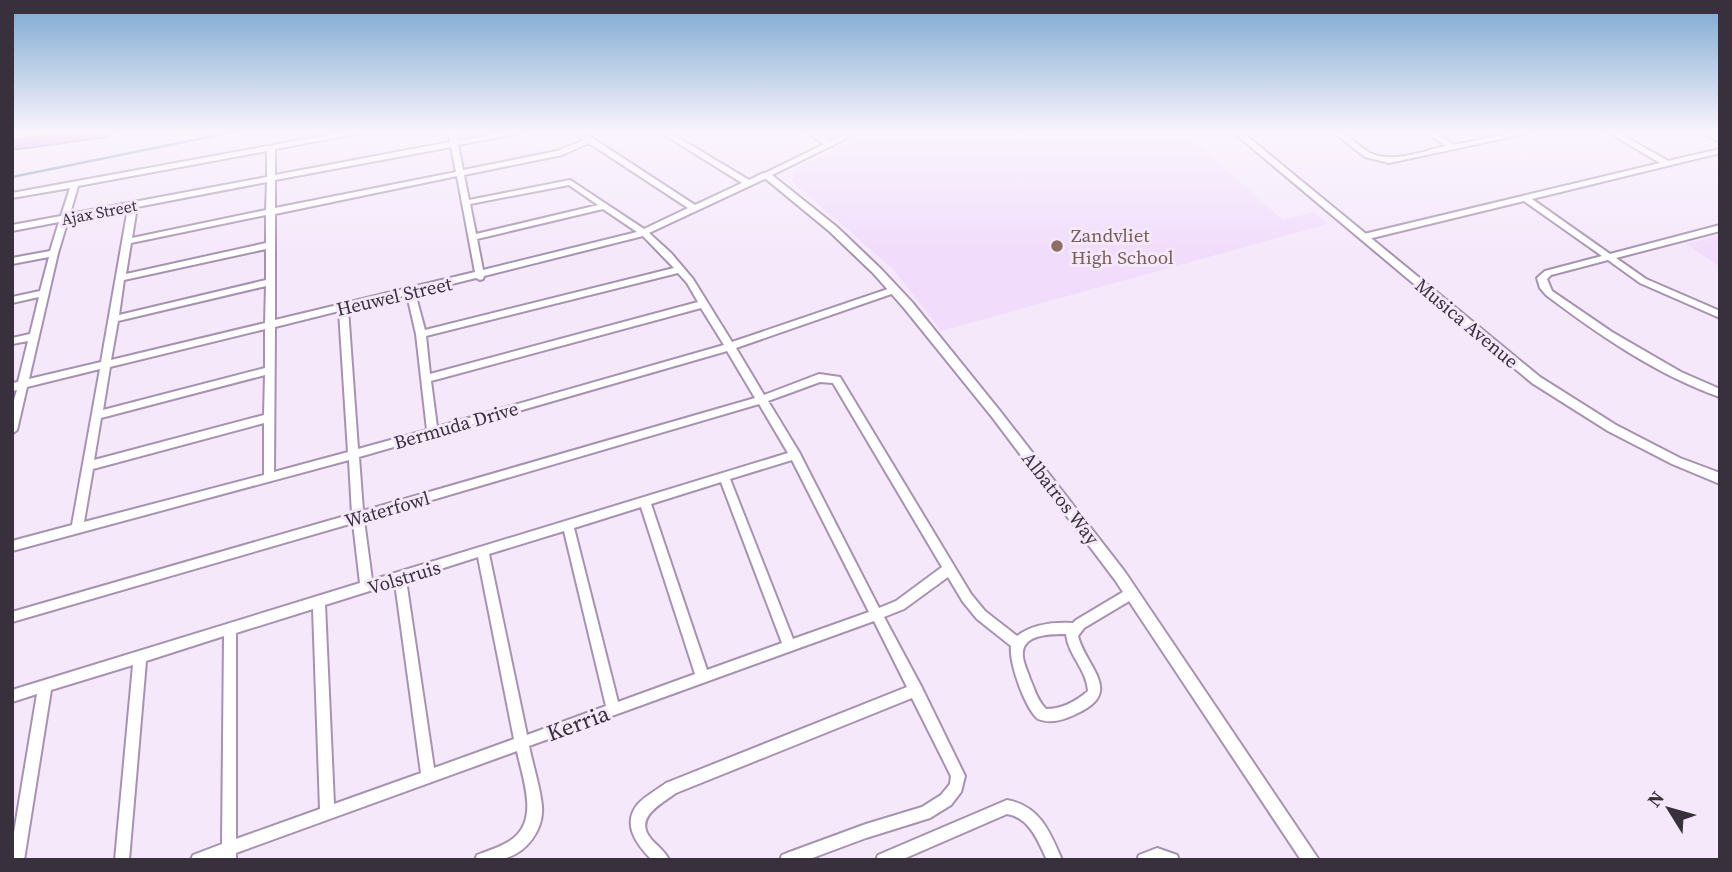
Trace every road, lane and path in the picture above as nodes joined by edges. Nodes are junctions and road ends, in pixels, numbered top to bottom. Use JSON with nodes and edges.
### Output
{"nodes":[{"id":1,"x":460,"y":172,"type":"edge"},
{"id":2,"x":137,"y":173,"type":"edge"},
{"id":3,"x":271,"y":173,"type":"edge"},
{"id":4,"x":304,"y":173,"type":"edge"},
{"id":5,"x":457,"y":173,"type":"edge"},
{"id":6,"x":640,"y":173,"type":"edge"},
{"id":7,"x":731,"y":173,"type":"edge"},
{"id":8,"x":771,"y":173,"type":"edge"},
{"id":9,"x":1286,"y":173,"type":"edge"},
{"id":10,"x":1631,"y":173,"type":"edge"},
{"id":11,"x":766,"y":175,"type":"junction"},
{"id":12,"x":271,"y":179,"type":"junction"},
{"id":13,"x":748,"y":183,"type":"junction"},
{"id":14,"x":75,"y":184,"type":"junction"},
{"id":15,"x":12,"y":196,"type":"edge"},
{"id":16,"x":1525,"y":198,"type":"junction"},
{"id":17,"x":465,"y":203,"type":"junction"},
{"id":18,"x":133,"y":205,"type":"junction"},
{"id":19,"x":605,"y":206,"type":"junction"},
{"id":20,"x":695,"y":209,"type":"junction"},
{"id":21,"x":271,"y":212,"type":"junction"},
{"id":22,"x":64,"y":218,"type":"junction"},
{"id":23,"x":1720,"y":228,"type":"edge"},
{"id":24,"x":12,"y":229,"type":"edge"},
{"id":25,"x":644,"y":233,"type":"junction"},
{"id":26,"x":472,"y":237,"type":"junction"},
{"id":27,"x":1364,"y":237,"type":"junction"},
{"id":28,"x":128,"y":240,"type":"junction"},
{"id":29,"x":270,"y":245,"type":"junction"},
{"id":30,"x":54,"y":253,"type":"junction"},
{"id":31,"x":1609,"y":257,"type":"junction"},
{"id":32,"x":12,"y":261,"type":"edge"},
{"id":33,"x":681,"y":269,"type":"junction"},
{"id":34,"x":480,"y":277,"type":"junction"},
{"id":35,"x":122,"y":278,"type":"junction"},
{"id":36,"x":269,"y":282,"type":"junction"},
{"id":37,"x":894,"y":290,"type":"junction"},
{"id":38,"x":45,"y":293,"type":"junction"},
{"id":39,"x":411,"y":293,"type":"junction"},
{"id":40,"x":12,"y":300,"type":"edge"},
{"id":41,"x":703,"y":304,"type":"junction"},
{"id":42,"x":343,"y":308,"type":"junction"},
{"id":43,"x":1720,"y":314,"type":"edge"},
{"id":44,"x":114,"y":319,"type":"junction"},
{"id":45,"x":270,"y":326,"type":"junction"},
{"id":46,"x":421,"y":334,"type":"junction"},
{"id":47,"x":34,"y":336,"type":"junction"},
{"id":48,"x":12,"y":341,"type":"edge"},
{"id":49,"x":729,"y":348,"type":"junction"},
{"id":50,"x":104,"y":366,"type":"junction"},
{"id":51,"x":269,"y":370,"type":"junction"},
{"id":52,"x":427,"y":379,"type":"junction"},
{"id":53,"x":24,"y":385,"type":"junction"},
{"id":54,"x":12,"y":387,"type":"edge"},
{"id":55,"x":1720,"y":393,"type":"edge"},
{"id":56,"x":761,"y":400,"type":"junction"},
{"id":57,"x":98,"y":415,"type":"junction"},
{"id":58,"x":268,"y":418,"type":"junction"},
{"id":59,"x":12,"y":430,"type":"edge"},
{"id":60,"x":432,"y":432,"type":"junction"},
{"id":61,"x":353,"y":455,"type":"junction"},
{"id":62,"x":795,"y":455,"type":"junction"},
{"id":63,"x":89,"y":466,"type":"junction"},
{"id":64,"x":269,"y":477,"type":"junction"},
{"id":65,"x":724,"y":477,"type":"junction"},
{"id":66,"x":1720,"y":479,"type":"edge"},
{"id":67,"x":645,"y":502,"type":"junction"},
{"id":68,"x":358,"y":517,"type":"junction"},
{"id":69,"x":568,"y":526,"type":"junction"},
{"id":70,"x":77,"y":529,"type":"junction"},
{"id":71,"x":12,"y":546,"type":"edge"},
{"id":72,"x":483,"y":553,"type":"junction"},
{"id":73,"x":949,"y":569,"type":"junction"},
{"id":74,"x":400,"y":578,"type":"junction"},
{"id":75,"x":367,"y":588,"type":"junction"},
{"id":76,"x":1132,"y":593,"type":"junction"},
{"id":77,"x":319,"y":602,"type":"junction"},
{"id":78,"x":878,"y":614,"type":"junction"},
{"id":79,"x":12,"y":617,"type":"edge"},
{"id":80,"x":230,"y":629,"type":"junction"},
{"id":81,"x":1074,"y":629,"type":"junction"},
{"id":82,"x":1019,"y":645,"type":"junction"},
{"id":83,"x":789,"y":646,"type":"junction"},
{"id":84,"x":140,"y":656,"type":"junction"},
{"id":85,"x":703,"y":678,"type":"junction"},
{"id":86,"x":45,"y":686,"type":"junction"},
{"id":87,"x":916,"y":690,"type":"junction"},
{"id":88,"x":12,"y":696,"type":"edge"},
{"id":89,"x":613,"y":710,"type":"junction"},
{"id":90,"x":522,"y":743,"type":"junction"},
{"id":91,"x":428,"y":777,"type":"junction"},
{"id":92,"x":327,"y":813,"type":"junction"},
{"id":93,"x":229,"y":854,"type":"edge"},
{"id":94,"x":17,"y":860,"type":"edge"},
{"id":95,"x":122,"y":860,"type":"edge"},
{"id":96,"x":198,"y":860,"type":"edge"},
{"id":97,"x":482,"y":860,"type":"edge"},
{"id":98,"x":662,"y":860,"type":"edge"},
{"id":99,"x":787,"y":860,"type":"edge"},
{"id":100,"x":883,"y":860,"type":"edge"},
{"id":101,"x":1055,"y":860,"type":"edge"},
{"id":102,"x":1144,"y":860,"type":"edge"},
{"id":103,"x":1172,"y":860,"type":"edge"},
{"id":104,"x":1311,"y":860,"type":"edge"}],
"edges":[{"from":1,"to":17,"type":"street"},
{"from":2,"to":14,"type":"street"},
{"from":3,"to":12,"type":"street"},
{"from":4,"to":12,"type":"street","name":"Ajax Street"},
{"from":5,"to":21,"type":"street"},
{"from":6,"to":20,"type":"street"},
{"from":7,"to":13,"type":"street"},
{"from":8,"to":11,"type":"street"},
{"from":9,"to":27,"type":"street","name":"Musica Avenue"},
{"from":10,"to":16,"type":"street"},
{"from":11,"to":13,"type":"street","name":"Heuwel Street"},
{"from":11,"to":37,"type":"street","name":"Albatros Way"},
{"from":12,"to":18,"type":"street","name":"Ajax Street"},
{"from":12,"to":21,"type":"street"},
{"from":13,"to":20,"type":"street","name":"Heuwel Street"},
{"from":14,"to":15,"type":"street"},
{"from":14,"to":22,"type":"street"},
{"from":16,"to":27,"type":"street"},
{"from":16,"to":31,"type":"street"},
{"from":17,"to":19,"type":"street"},
{"from":17,"to":26,"type":"street"},
{"from":18,"to":22,"type":"street","name":"Ajax Street"},
{"from":18,"to":28,"type":"street"},
{"from":19,"to":25,"type":"street"},
{"from":19,"to":26,"type":"street"},
{"from":20,"to":25,"type":"street","name":"Heuwel Street"},
{"from":21,"to":28,"type":"street"},
{"from":21,"to":29,"type":"street"},
{"from":22,"to":24,"type":"street","name":"Ajax Street"},
{"from":22,"to":30,"type":"street"},
{"from":23,"to":31,"type":"street"},
{"from":25,"to":33,"type":"street"},
{"from":25,"to":34,"type":"street","name":"Heuwel Street"},
{"from":26,"to":34,"type":"street"},
{"from":27,"to":66,"type":"street","name":"Musica Avenue"},
{"from":28,"to":35,"type":"street"},
{"from":29,"to":35,"type":"street"},
{"from":29,"to":36,"type":"street"},
{"from":30,"to":32,"type":"street"},
{"from":30,"to":38,"type":"street"},
{"from":31,"to":43,"type":"street"},
{"from":31,"to":55,"type":"street"},
{"from":33,"to":41,"type":"street"},
{"from":33,"to":46,"type":"street"},
{"from":34,"to":39,"type":"street","name":"Heuwel Street"},
{"from":35,"to":44,"type":"street"},
{"from":36,"to":44,"type":"street"},
{"from":36,"to":45,"type":"street"},
{"from":37,"to":49,"type":"street","name":"Bermuda Drive"},
{"from":37,"to":76,"type":"street","name":"Albatros Way"},
{"from":38,"to":40,"type":"street"},
{"from":38,"to":47,"type":"street"},
{"from":39,"to":42,"type":"street","name":"Heuwel Street"},
{"from":39,"to":46,"type":"street"},
{"from":41,"to":49,"type":"street"},
{"from":41,"to":52,"type":"street"},
{"from":42,"to":45,"type":"street","name":"Heuwel Street"},
{"from":42,"to":61,"type":"street"},
{"from":44,"to":50,"type":"street"},
{"from":45,"to":50,"type":"street","name":"Heuwel Street"},
{"from":45,"to":51,"type":"street"},
{"from":46,"to":52,"type":"street"},
{"from":47,"to":48,"type":"street"},
{"from":47,"to":53,"type":"street"},
{"from":49,"to":56,"type":"street"},
{"from":49,"to":60,"type":"street","name":"Bermuda Drive"},
{"from":50,"to":53,"type":"street","name":"Heuwel Street"},
{"from":50,"to":57,"type":"street"},
{"from":51,"to":57,"type":"street"},
{"from":51,"to":58,"type":"street"},
{"from":52,"to":60,"type":"street"},
{"from":53,"to":54,"type":"street","name":"Heuwel Street"},
{"from":53,"to":59,"type":"street"},
{"from":56,"to":62,"type":"street"},
{"from":56,"to":68,"type":"street","name":"Waterfowl"},
{"from":56,"to":73,"type":"street","name":"Waterfowl"},
{"from":57,"to":63,"type":"street"},
{"from":58,"to":63,"type":"street"},
{"from":58,"to":64,"type":"street"},
{"from":60,"to":61,"type":"street","name":"Bermuda Drive"},
{"from":61,"to":64,"type":"street","name":"Bermuda Drive"},
{"from":61,"to":68,"type":"street"},
{"from":62,"to":65,"type":"street","name":"Volstruis"},
{"from":62,"to":78,"type":"street"},
{"from":63,"to":70,"type":"street"},
{"from":64,"to":70,"type":"street","name":"Bermuda Drive"},
{"from":65,"to":67,"type":"street","name":"Volstruis"},
{"from":65,"to":83,"type":"street"},
{"from":67,"to":69,"type":"street","name":"Volstruis"},
{"from":67,"to":85,"type":"street"},
{"from":68,"to":75,"type":"street"},
{"from":68,"to":79,"type":"street","name":"Waterfowl"},
{"from":69,"to":72,"type":"street","name":"Volstruis"},
{"from":69,"to":89,"type":"street"},
{"from":70,"to":71,"type":"street","name":"Bermuda Drive"},
{"from":72,"to":74,"type":"street","name":"Volstruis"},
{"from":72,"to":90,"type":"street"},
{"from":73,"to":78,"type":"street","name":"Kerria"},
{"from":73,"to":82,"type":"street"},
{"from":74,"to":75,"type":"street","name":"Volstruis"},
{"from":74,"to":91,"type":"street"},
{"from":75,"to":77,"type":"street","name":"Volstruis"},
{"from":76,"to":81,"type":"street"},
{"from":76,"to":104,"type":"street","name":"Albatros Way"},
{"from":77,"to":80,"type":"street","name":"Volstruis"},
{"from":77,"to":92,"type":"street"},
{"from":78,"to":83,"type":"street","name":"Kerria"},
{"from":78,"to":87,"type":"street"},
{"from":80,"to":84,"type":"street","name":"Volstruis"},
{"from":80,"to":93,"type":"street"},
{"from":81,"to":82,"type":"street"},
{"from":81,"to":82,"type":"street"},
{"from":83,"to":85,"type":"street","name":"Kerria"},
{"from":84,"to":86,"type":"street","name":"Volstruis"},
{"from":84,"to":95,"type":"street"},
{"from":85,"to":89,"type":"street","name":"Kerria"},
{"from":86,"to":88,"type":"street","name":"Volstruis"},
{"from":86,"to":94,"type":"street"},
{"from":87,"to":98,"type":"street"},
{"from":87,"to":99,"type":"street"},
{"from":89,"to":90,"type":"street","name":"Kerria"},
{"from":90,"to":91,"type":"street","name":"Kerria"},
{"from":90,"to":97,"type":"street"},
{"from":91,"to":92,"type":"street","name":"Kerria"},
{"from":92,"to":93,"type":"street","name":"Kerria"},
{"from":93,"to":96,"type":"street","name":"Kerria"},
{"from":100,"to":101,"type":"street"},
{"from":102,"to":103,"type":"street"}]}
